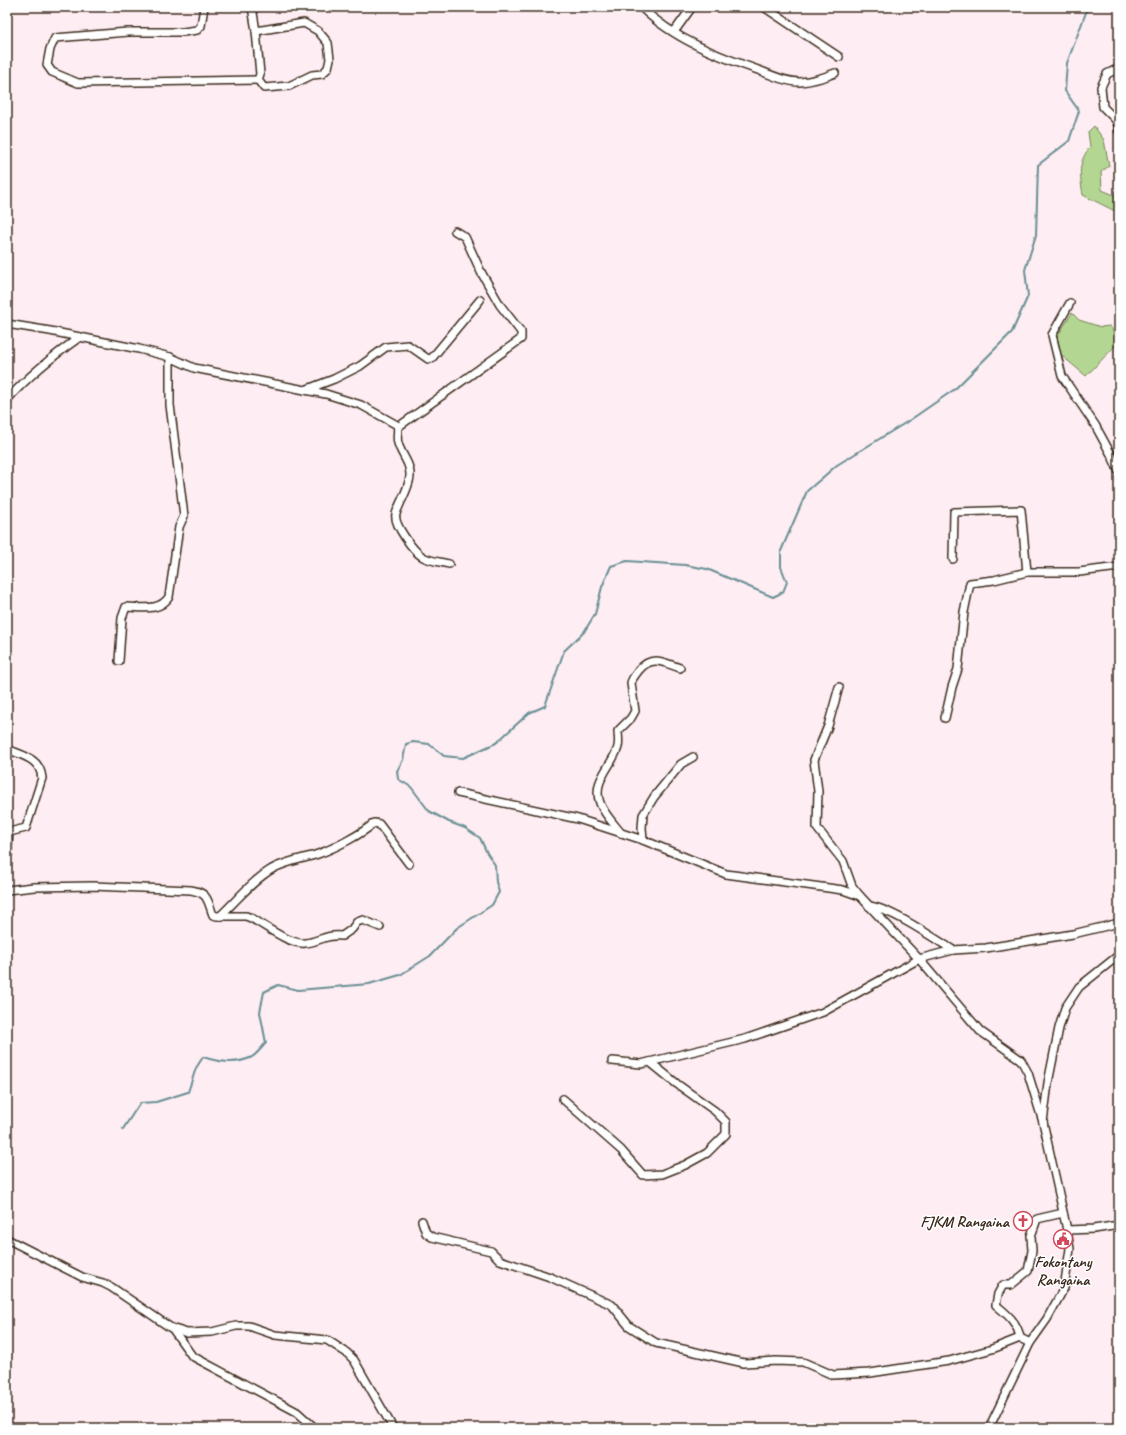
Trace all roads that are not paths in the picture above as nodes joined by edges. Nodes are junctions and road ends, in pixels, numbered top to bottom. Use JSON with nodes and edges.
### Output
{"nodes":[{"id":1,"x":204,"y":7,"type":"edge"},
{"id":2,"x":252,"y":7,"type":"edge"},
{"id":3,"x":641,"y":7,"type":"edge"},
{"id":4,"x":692,"y":7,"type":"edge"},
{"id":5,"x":764,"y":7,"type":"edge"},
{"id":6,"x":256,"y":31,"type":"junction"},
{"id":7,"x":674,"y":32,"type":"junction"},
{"id":8,"x":839,"y":57,"type":"dead end"},
{"id":9,"x":1119,"y":68,"type":"edge"},
{"id":10,"x":835,"y":73,"type":"dead end"},
{"id":11,"x":258,"y":80,"type":"junction"},
{"id":12,"x":1119,"y":131,"type":"edge"},
{"id":13,"x":455,"y":232,"type":"dead end"},
{"id":14,"x":480,"y":300,"type":"dead end"},
{"id":15,"x":1070,"y":304,"type":"dead end"},
{"id":16,"x":7,"y":324,"type":"edge"},
{"id":17,"x":80,"y":337,"type":"junction"},
{"id":18,"x":170,"y":357,"type":"junction"},
{"id":19,"x":304,"y":390,"type":"junction"},
{"id":20,"x":7,"y":400,"type":"edge"},
{"id":21,"x":398,"y":427,"type":"junction"},
{"id":22,"x":1119,"y":472,"type":"edge"},
{"id":23,"x":953,"y":559,"type":"dead end"},
{"id":24,"x":449,"y":564,"type":"dead end"},
{"id":25,"x":1119,"y":567,"type":"edge"},
{"id":26,"x":1027,"y":572,"type":"junction"},
{"id":27,"x":119,"y":661,"type":"dead end"},
{"id":28,"x":680,"y":668,"type":"dead end"},
{"id":29,"x":839,"y":687,"type":"dead end"},
{"id":30,"x":945,"y":718,"type":"dead end"},
{"id":31,"x":7,"y":749,"type":"edge"},
{"id":32,"x":693,"y":757,"type":"dead end"},
{"id":33,"x":458,"y":793,"type":"dead end"},
{"id":34,"x":621,"y":833,"type":"junction"},
{"id":35,"x":643,"y":840,"type":"junction"},
{"id":36,"x":7,"y":861,"type":"edge"},
{"id":37,"x":409,"y":864,"type":"dead end"},
{"id":38,"x":7,"y":890,"type":"edge"},
{"id":39,"x":860,"y":896,"type":"junction"},
{"id":40,"x":869,"y":906,"type":"junction"},
{"id":41,"x":220,"y":916,"type":"junction"},
{"id":42,"x":1119,"y":923,"type":"edge"},
{"id":43,"x":380,"y":927,"type":"dead end"},
{"id":44,"x":953,"y":950,"type":"junction"},
{"id":45,"x":1119,"y":955,"type":"edge"},
{"id":46,"x":919,"y":959,"type":"junction"},
{"id":47,"x":612,"y":1061,"type":"dead end"},
{"id":48,"x":650,"y":1062,"type":"junction"},
{"id":49,"x":563,"y":1099,"type":"dead end"},
{"id":50,"x":1043,"y":1122,"type":"junction"},
{"id":51,"x":1063,"y":1213,"type":"junction"},
{"id":52,"x":422,"y":1221,"type":"dead end"},
{"id":53,"x":1119,"y":1225,"type":"edge"},
{"id":54,"x":1067,"y":1230,"type":"junction"},
{"id":55,"x":7,"y":1239,"type":"edge"},
{"id":56,"x":171,"y":1328,"type":"junction"},
{"id":57,"x":1020,"y":1338,"type":"junction"},
{"id":58,"x":1030,"y":1343,"type":"junction"},
{"id":59,"x":315,"y":1428,"type":"edge"},
{"id":60,"x":393,"y":1428,"type":"edge"},
{"id":61,"x":988,"y":1428,"type":"edge"}],
"edges":[{"from":1,"to":11,"type":"street"},
{"from":2,"to":6,"type":"street"},
{"from":3,"to":7,"type":"street"},
{"from":4,"to":7,"type":"street"},
{"from":5,"to":8,"type":"street"},
{"from":6,"to":11,"type":"street"},
{"from":6,"to":11,"type":"street"},
{"from":7,"to":10,"type":"street"},
{"from":9,"to":12,"type":"street"},
{"from":13,"to":21,"type":"street"},
{"from":14,"to":19,"type":"street"},
{"from":15,"to":22,"type":"street"},
{"from":16,"to":17,"type":"street"},
{"from":17,"to":18,"type":"street"},
{"from":17,"to":20,"type":"street"},
{"from":18,"to":19,"type":"street"},
{"from":18,"to":27,"type":"street"},
{"from":19,"to":21,"type":"street"},
{"from":21,"to":24,"type":"street"},
{"from":23,"to":26,"type":"street"},
{"from":25,"to":26,"type":"street"},
{"from":26,"to":30,"type":"street"},
{"from":28,"to":34,"type":"street"},
{"from":29,"to":39,"type":"street"},
{"from":31,"to":36,"type":"street"},
{"from":32,"to":35,"type":"street"},
{"from":33,"to":34,"type":"street"},
{"from":34,"to":35,"type":"street"},
{"from":35,"to":39,"type":"street"},
{"from":37,"to":41,"type":"street"},
{"from":38,"to":41,"type":"street"},
{"from":39,"to":40,"type":"street"},
{"from":40,"to":44,"type":"street"},
{"from":40,"to":46,"type":"street"},
{"from":41,"to":43,"type":"street"},
{"from":42,"to":44,"type":"street"},
{"from":44,"to":46,"type":"street"},
{"from":45,"to":50,"type":"street"},
{"from":46,"to":48,"type":"street"},
{"from":46,"to":50,"type":"street"},
{"from":47,"to":48,"type":"street"},
{"from":48,"to":49,"type":"street"},
{"from":50,"to":51,"type":"street"},
{"from":51,"to":54,"type":"street"},
{"from":51,"to":57,"type":"street"},
{"from":52,"to":57,"type":"street"},
{"from":53,"to":54,"type":"street"},
{"from":54,"to":58,"type":"street"},
{"from":55,"to":56,"type":"street"},
{"from":56,"to":59,"type":"street"},
{"from":56,"to":60,"type":"street"},
{"from":57,"to":58,"type":"street"},
{"from":58,"to":61,"type":"street"}]}
